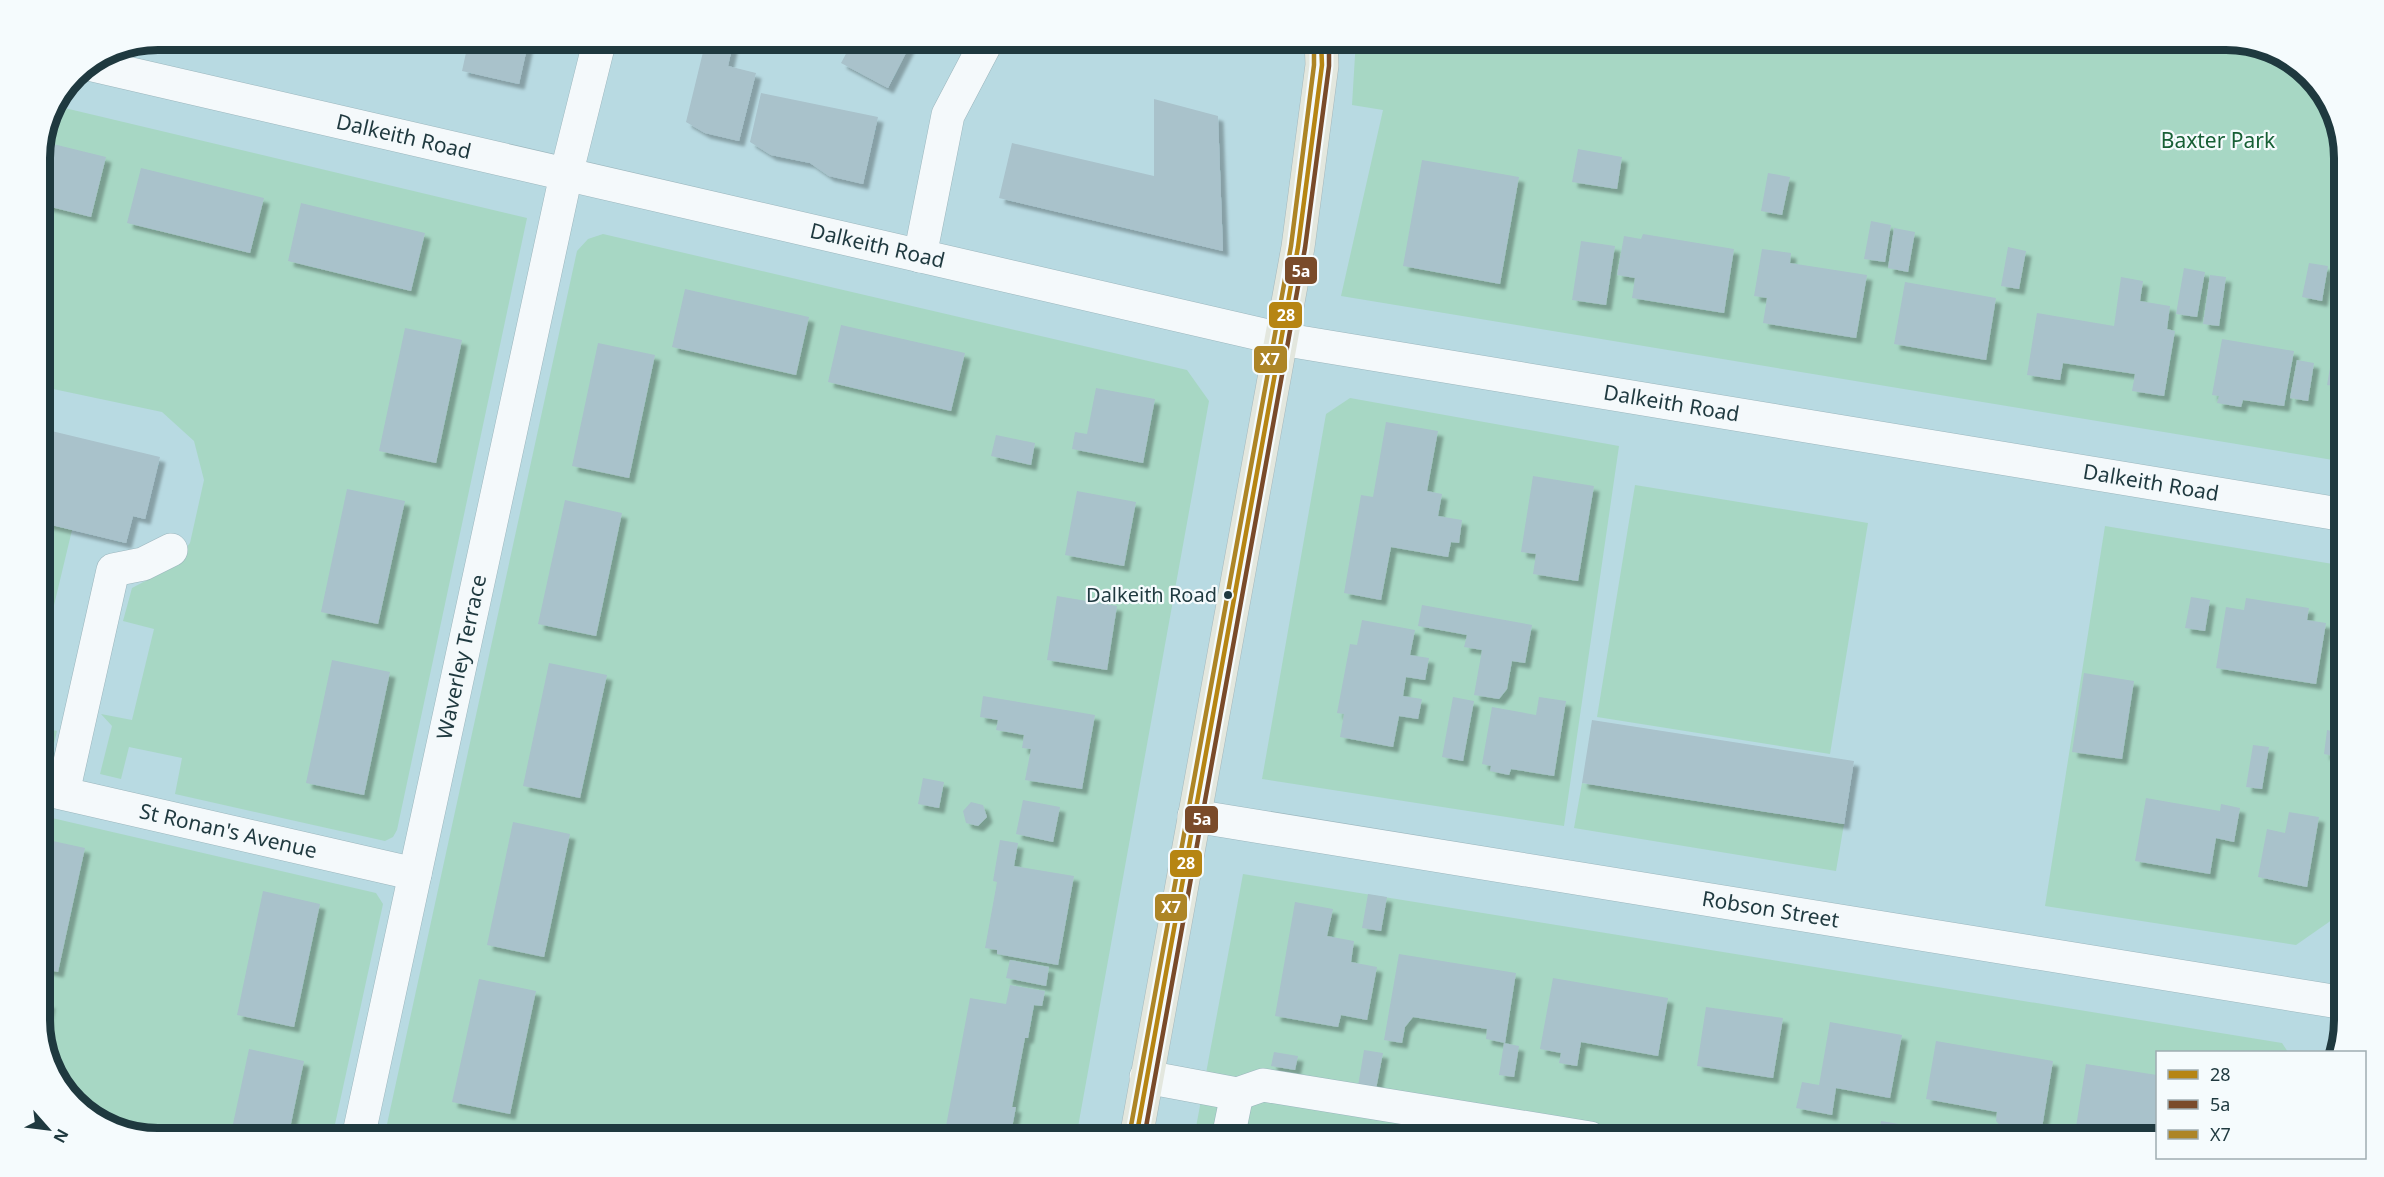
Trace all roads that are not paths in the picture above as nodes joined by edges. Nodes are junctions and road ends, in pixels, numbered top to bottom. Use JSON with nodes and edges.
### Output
{"nodes":[{"id":1,"x":597,"y":50,"type":"edge"},
{"id":2,"x":982,"y":50,"type":"edge"},
{"id":3,"x":1321,"y":50,"type":"edge"},
{"id":4,"x":99,"y":67,"type":"edge"},
{"id":5,"x":566,"y":175,"type":"junction"},
{"id":6,"x":920,"y":256,"type":"junction"},
{"id":7,"x":1281,"y":339,"type":"junction"},
{"id":8,"x":2334,"y":512,"type":"edge"},
{"id":9,"x":171,"y":550,"type":"dead end"},
{"id":10,"x":51,"y":791,"type":"edge"},
{"id":11,"x":1194,"y":816,"type":"junction"},
{"id":12,"x":415,"y":874,"type":"junction"},
{"id":13,"x":2334,"y":1001,"type":"edge"},
{"id":14,"x":1146,"y":1077,"type":"junction"},
{"id":15,"x":1237,"y":1094,"type":"junction"},
{"id":16,"x":360,"y":1128,"type":"edge"},
{"id":17,"x":1138,"y":1128,"type":"edge"},
{"id":18,"x":1230,"y":1128,"type":"edge"},
{"id":19,"x":1528,"y":1128,"type":"edge"}],
"edges":[{"from":1,"to":5,"type":"street","name":"Waverley Terrace"},
{"from":2,"to":6,"type":"street"},
{"from":3,"to":7,"type":"main road"},
{"from":4,"to":5,"type":"street","name":"Dalkeith Road"},
{"from":5,"to":6,"type":"street","name":"Dalkeith Road"},
{"from":5,"to":12,"type":"street","name":"Waverley Terrace"},
{"from":6,"to":7,"type":"street","name":"Dalkeith Road"},
{"from":7,"to":8,"type":"street","name":"Dalkeith Road"},
{"from":7,"to":11,"type":"main road"},
{"from":9,"to":10,"type":"street"},
{"from":10,"to":12,"type":"street","name":"St Ronan's Avenue"},
{"from":11,"to":13,"type":"street","name":"Robson Street"},
{"from":11,"to":14,"type":"main road"},
{"from":12,"to":16,"type":"street","name":"Waverley Terrace"},
{"from":14,"to":15,"type":"street"},
{"from":14,"to":17,"type":"main road"},
{"from":15,"to":18,"type":"street"},
{"from":15,"to":19,"type":"street"}]}
